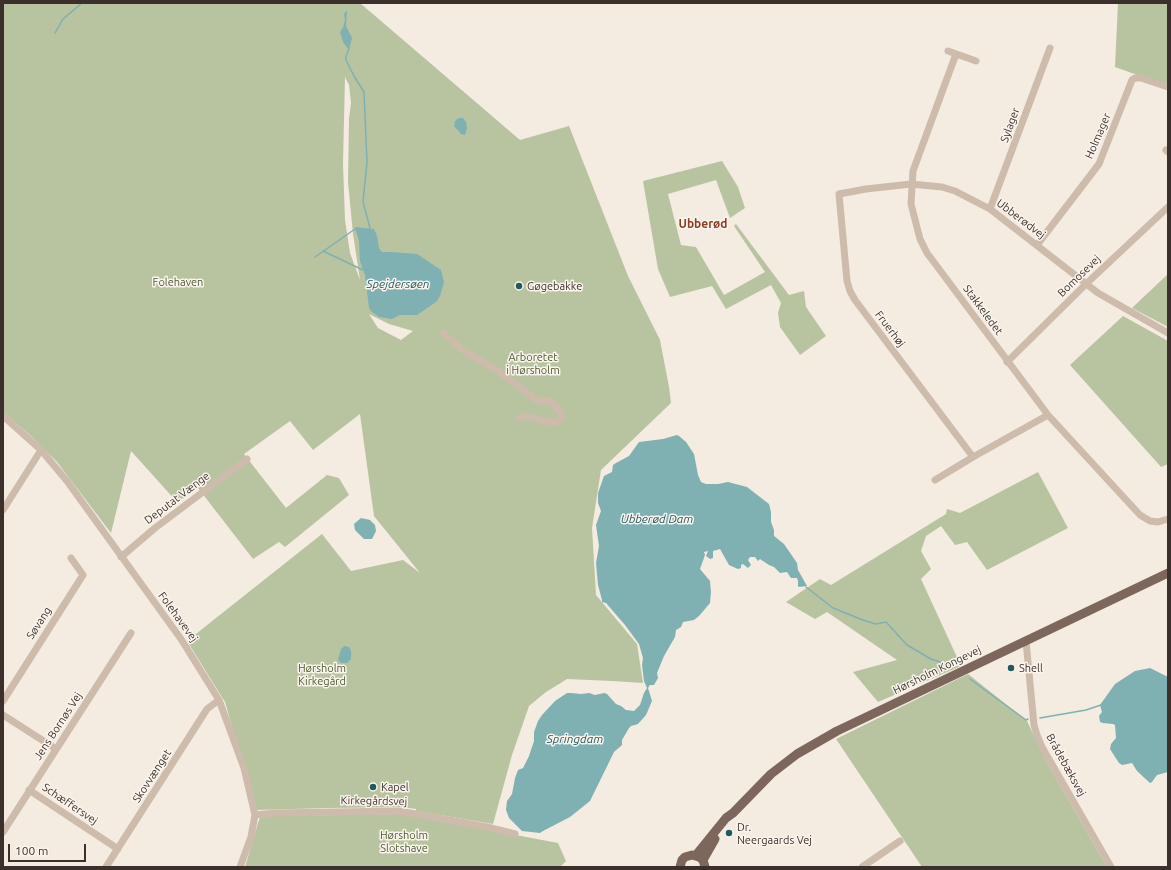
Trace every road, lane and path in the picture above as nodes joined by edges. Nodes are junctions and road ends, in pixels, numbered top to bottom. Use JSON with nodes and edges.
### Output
{"nodes":[{"id":1,"x":1050,"y":48,"type":"dead end"},
{"id":2,"x":948,"y":51,"type":"dead end"},
{"id":3,"x":956,"y":54,"type":"junction"},
{"id":4,"x":976,"y":61,"type":"dead end"},
{"id":5,"x":1168,"y":87,"type":"edge"},
{"id":6,"x":911,"y":184,"type":"junction"},
{"id":7,"x":839,"y":194,"type":"joint"},
{"id":8,"x":1168,"y":206,"type":"edge"},
{"id":9,"x":990,"y":209,"type":"junction"},
{"id":10,"x":1037,"y":245,"type":"junction"},
{"id":11,"x":1086,"y":284,"type":"junction"},
{"id":12,"x":1168,"y":333,"type":"edge"},
{"id":13,"x":443,"y":334,"type":"dead end"},
{"id":14,"x":1007,"y":362,"type":"junction"},
{"id":15,"x":3,"y":416,"type":"edge"},
{"id":16,"x":1048,"y":416,"type":"junction"},
{"id":17,"x":520,"y":418,"type":"dead end"},
{"id":18,"x":41,"y":450,"type":"junction"},
{"id":19,"x":974,"y":457,"type":"junction"},
{"id":20,"x":247,"y":459,"type":"dead end"},
{"id":21,"x":935,"y":480,"type":"dead end"},
{"id":22,"x":3,"y":510,"type":"edge"},
{"id":23,"x":1168,"y":519,"type":"edge"},
{"id":24,"x":121,"y":557,"type":"junction"},
{"id":25,"x":71,"y":558,"type":"dead end"},
{"id":26,"x":1168,"y":573,"type":"edge"},
{"id":27,"x":130,"y":633,"type":"dead end"},
{"id":28,"x":1026,"y":641,"type":"junction"},
{"id":29,"x":220,"y":700,"type":"junction"},
{"id":30,"x":3,"y":701,"type":"edge"},
{"id":31,"x":3,"y":715,"type":"edge"},
{"id":32,"x":56,"y":749,"type":"junction"},
{"id":33,"x":29,"y":790,"type":"junction"},
{"id":34,"x":255,"y":815,"type":"junction"},
{"id":35,"x":3,"y":832,"type":"edge"},
{"id":36,"x":515,"y":834,"type":"dead end"},
{"id":37,"x":900,"y":842,"type":"dead end"},
{"id":38,"x":118,"y":849,"type":"junction"},
{"id":39,"x":701,"y":861,"type":"edge"},
{"id":40,"x":106,"y":867,"type":"edge"},
{"id":41,"x":240,"y":867,"type":"edge"},
{"id":42,"x":680,"y":867,"type":"edge"},
{"id":43,"x":862,"y":867,"type":"edge"},
{"id":44,"x":1111,"y":867,"type":"edge"}],
"edges":[{"from":1,"to":9,"type":"street","name":"Sylager"},
{"from":2,"to":3,"type":"street"},
{"from":3,"to":4,"type":"street"},
{"from":3,"to":6,"type":"street","name":"Stakkeledet"},
{"from":5,"to":10,"type":"street","name":"Holmager"},
{"from":6,"to":7,"type":"street","name":"Ubberødvej"},
{"from":6,"to":9,"type":"street","name":"Ubberødvej"},
{"from":6,"to":14,"type":"street","name":"Stakkeledet"},
{"from":7,"to":19,"type":"street","name":"Fruerhøj"},
{"from":8,"to":11,"type":"street","name":"Bomosevej"},
{"from":9,"to":10,"type":"street","name":"Ubberødvej"},
{"from":10,"to":11,"type":"street","name":"Ubberødvej"},
{"from":11,"to":12,"type":"street","name":"Ubberødvej"},
{"from":11,"to":14,"type":"street","name":"Bomosevej"},
{"from":13,"to":17,"type":"street"},
{"from":14,"to":16,"type":"street","name":"Stakkeledet"},
{"from":15,"to":18,"type":"street","name":"Folehavevej"},
{"from":16,"to":19,"type":"street"},
{"from":16,"to":23,"type":"street","name":"Stakkeledet"},
{"from":18,"to":22,"type":"street"},
{"from":18,"to":24,"type":"street","name":"Folehavevej"},
{"from":19,"to":21,"type":"street"},
{"from":20,"to":24,"type":"street","name":"Deputat Vænge"},
{"from":24,"to":29,"type":"street","name":"Folehavevej"},
{"from":25,"to":30,"type":"street","name":"Søvang"},
{"from":26,"to":28,"type":"main road","name":"Hørsholm Kongevej"},
{"from":27,"to":32,"type":"street","name":"Jens Bornøs Vej"},
{"from":28,"to":39,"type":"main road","name":"Hørsholm Kongevej"},
{"from":28,"to":44,"type":"street","name":"Brådebæksvej"},
{"from":29,"to":34,"type":"street","name":"Folehavevej"},
{"from":29,"to":38,"type":"street","name":"Skovvænget"},
{"from":31,"to":32,"type":"street"},
{"from":32,"to":33,"type":"street","name":"Jens Bornøs Vej"},
{"from":33,"to":35,"type":"street","name":"Jens Bornøs Vej"},
{"from":33,"to":38,"type":"street","name":"Schæffersvej"},
{"from":34,"to":36,"type":"street","name":"Kirkegårdsvej"},
{"from":34,"to":41,"type":"street","name":"Folehavevej"},
{"from":37,"to":43,"type":"street"},
{"from":38,"to":40,"type":"street","name":"Skovvænget"},
{"from":39,"to":42,"type":"main road","name":"Hørsholm Kongevej"}]}
